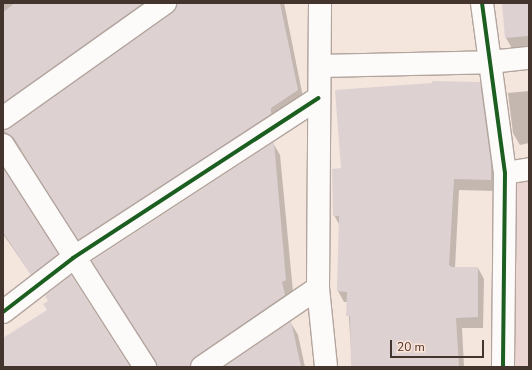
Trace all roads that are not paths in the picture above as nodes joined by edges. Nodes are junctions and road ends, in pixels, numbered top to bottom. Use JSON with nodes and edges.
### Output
{"nodes":[{"id":1,"x":165,"y":3,"type":"edge"},
{"id":2,"x":320,"y":3,"type":"edge"},
{"id":3,"x":482,"y":3,"type":"edge"},
{"id":4,"x":529,"y":58,"type":"edge"},
{"id":5,"x":490,"y":62,"type":"junction"},
{"id":6,"x":320,"y":66,"type":"junction"},
{"id":7,"x":318,"y":98,"type":"junction"},
{"id":8,"x":3,"y":118,"type":"edge"},
{"id":9,"x":3,"y":145,"type":"edge"},
{"id":10,"x":529,"y":169,"type":"edge"},
{"id":11,"x":505,"y":173,"type":"junction"},
{"id":12,"x":73,"y":258,"type":"junction"},
{"id":13,"x":318,"y":288,"type":"junction"},
{"id":14,"x":3,"y":312,"type":"edge"},
{"id":15,"x":145,"y":367,"type":"edge"},
{"id":16,"x":202,"y":367,"type":"edge"},
{"id":17,"x":326,"y":367,"type":"edge"},
{"id":18,"x":503,"y":367,"type":"edge"}],
"edges":[{"from":1,"to":8,"type":"street"},
{"from":2,"to":6,"type":"street"},
{"from":3,"to":5,"type":"street"},
{"from":4,"to":5,"type":"street"},
{"from":5,"to":6,"type":"street"},
{"from":5,"to":11,"type":"street"},
{"from":6,"to":7,"type":"street"},
{"from":7,"to":12,"type":"street"},
{"from":7,"to":13,"type":"street"},
{"from":9,"to":12,"type":"street"},
{"from":10,"to":11,"type":"street"},
{"from":11,"to":18,"type":"street"},
{"from":12,"to":14,"type":"street"},
{"from":12,"to":15,"type":"street"},
{"from":13,"to":16,"type":"street"},
{"from":13,"to":17,"type":"street"}]}
